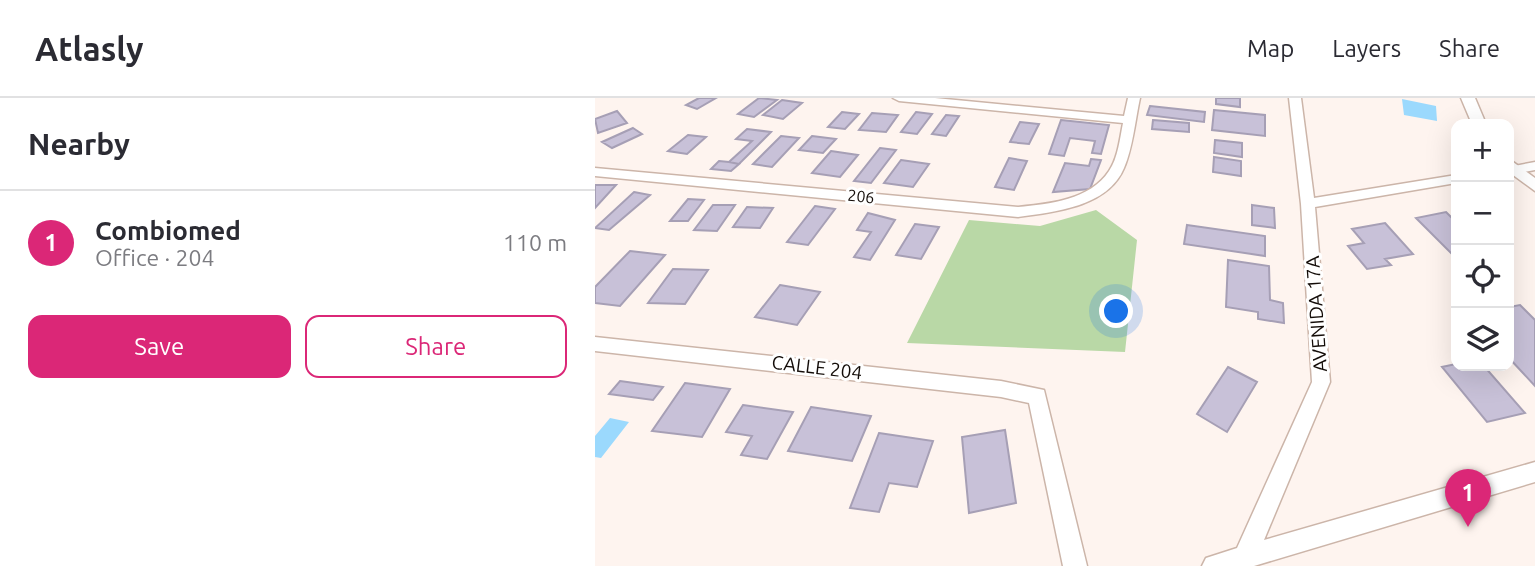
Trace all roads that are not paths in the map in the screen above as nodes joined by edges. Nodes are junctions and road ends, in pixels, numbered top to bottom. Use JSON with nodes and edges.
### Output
{"nodes":[{"id":1,"x":899,"y":98,"type":"edge"},
{"id":2,"x":1134,"y":98,"type":"edge"},
{"id":3,"x":1295,"y":98,"type":"edge"},
{"id":4,"x":1468,"y":98,"type":"edge"},
{"id":5,"x":1477,"y":119,"type":"edge"},
{"id":6,"x":1129,"y":120,"type":"junction"},
{"id":7,"x":1535,"y":166,"type":"edge"},
{"id":8,"x":1514,"y":168,"type":"edge"},
{"id":9,"x":1514,"y":171,"type":"edge"},
{"id":10,"x":595,"y":172,"type":"edge"},
{"id":11,"x":1451,"y":180,"type":"edge"},
{"id":12,"x":1535,"y":186,"type":"edge"},
{"id":13,"x":1308,"y":204,"type":"junction"},
{"id":14,"x":595,"y":344,"type":"edge"},
{"id":15,"x":1535,"y":472,"type":"edge"},
{"id":16,"x":1245,"y":556,"type":"junction"},
{"id":17,"x":1075,"y":566,"type":"edge"},
{"id":18,"x":1215,"y":566,"type":"edge"}],
"edges":[{"from":1,"to":6,"type":"street"},
{"from":2,"to":6,"type":"street"},
{"from":3,"to":13,"type":"street","name":"AVENIDA 17A"},
{"from":4,"to":5,"type":"street"},
{"from":6,"to":10,"type":"street","name":"206"},
{"from":7,"to":8,"type":"street"},
{"from":9,"to":12,"type":"street"},
{"from":11,"to":13,"type":"street"},
{"from":13,"to":16,"type":"street","name":"AVENIDA 17A"},
{"from":14,"to":17,"type":"street","name":"CALLE 204"},
{"from":15,"to":16,"type":"street"},
{"from":16,"to":18,"type":"street"}]}
